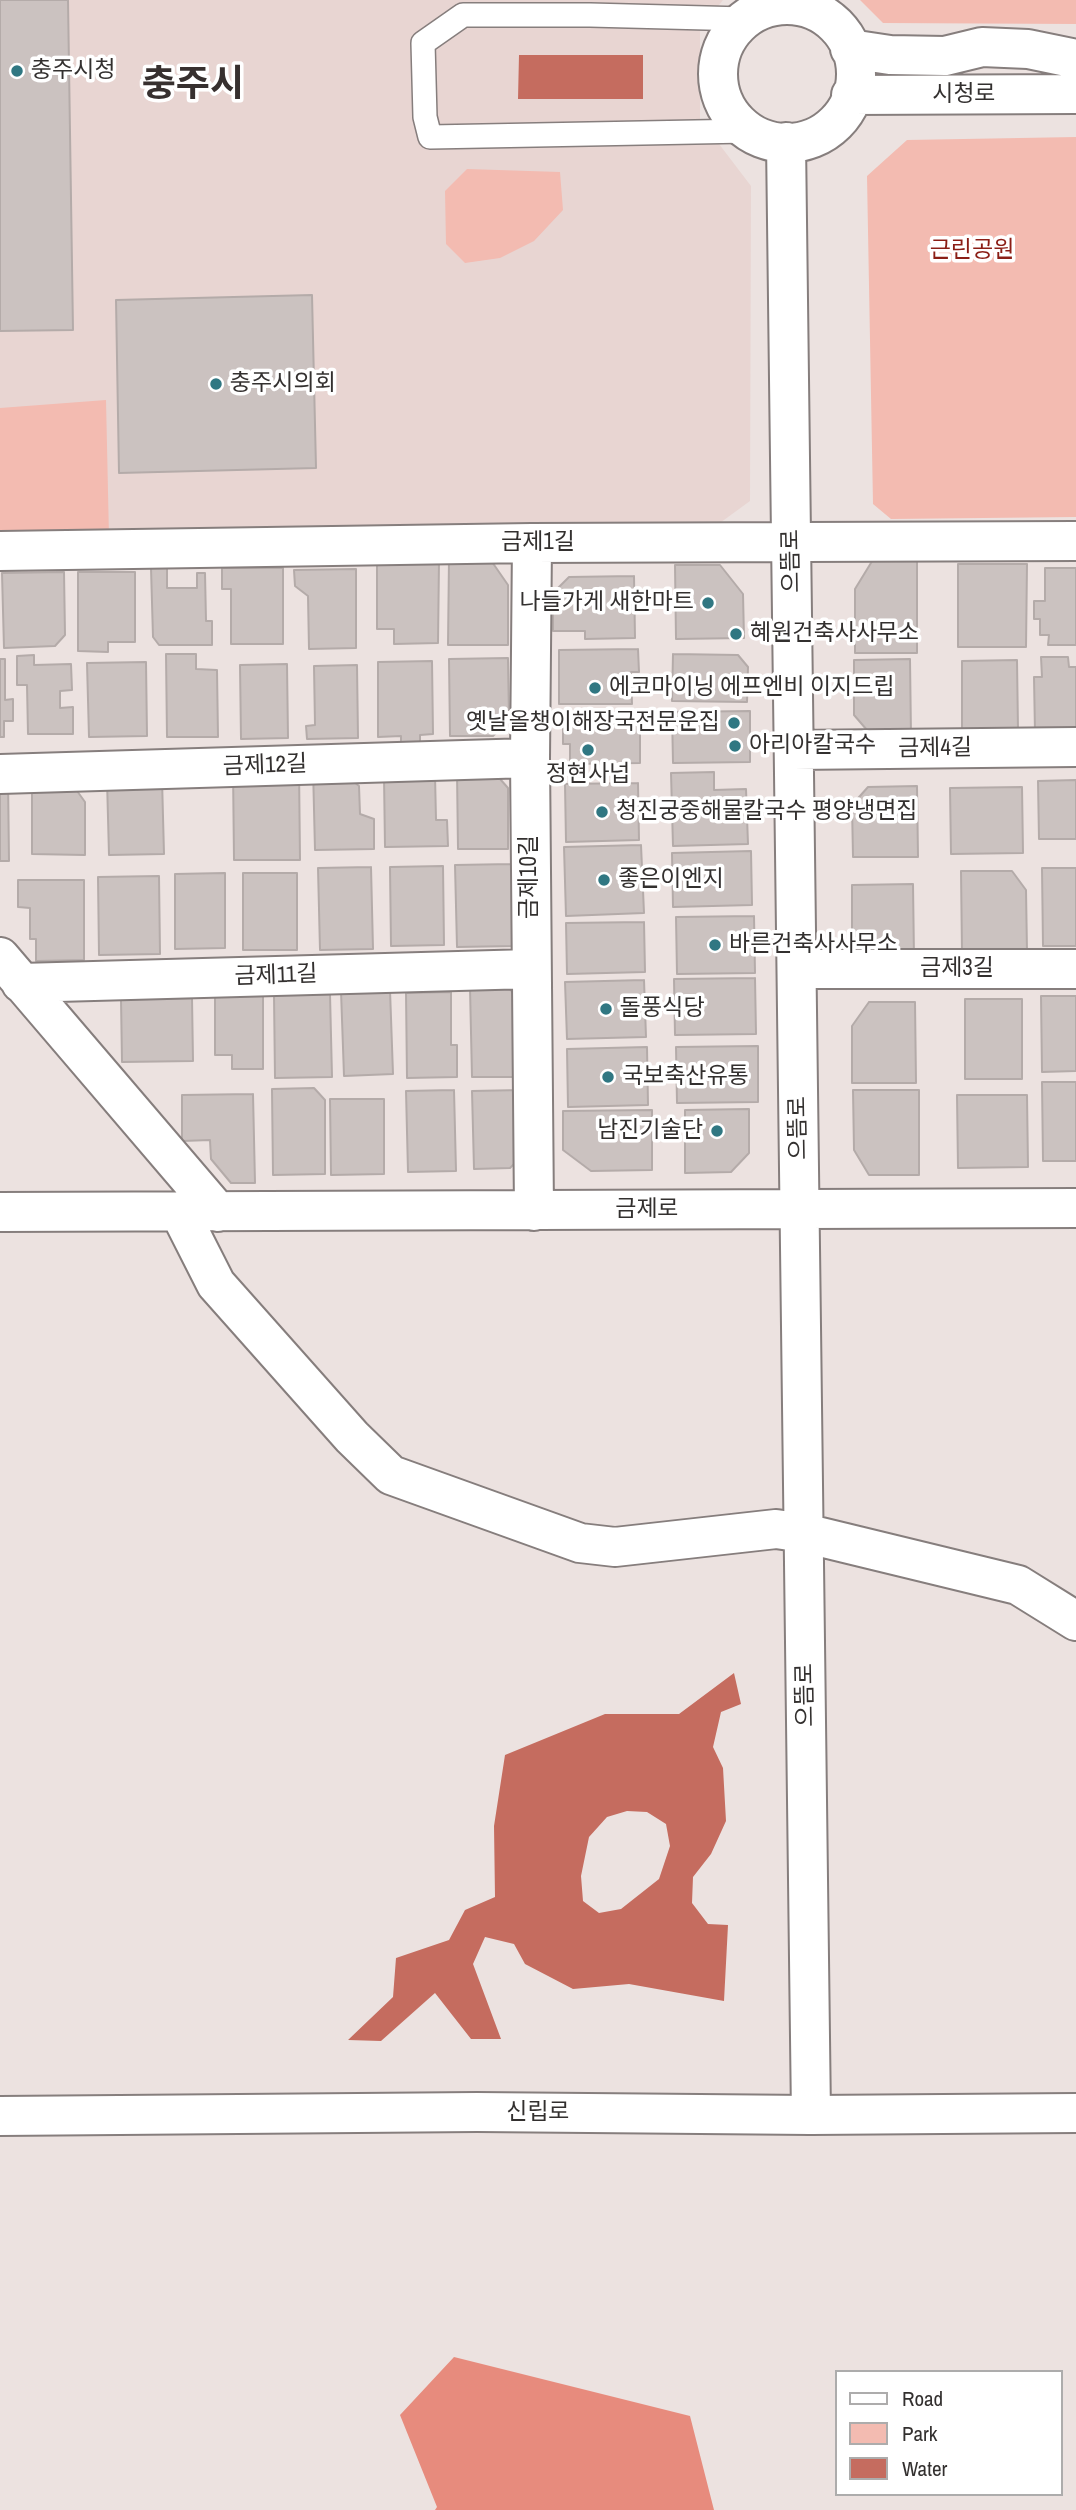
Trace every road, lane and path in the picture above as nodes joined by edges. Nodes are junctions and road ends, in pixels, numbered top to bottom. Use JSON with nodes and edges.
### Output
{"nodes":[{"id":1,"x":788,"y":2,"type":"edge"},
{"id":2,"x":745,"y":19,"type":"junction"},
{"id":3,"x":850,"y":49,"type":"junction"},
{"id":4,"x":1076,"y":60,"type":"edge"},
{"id":5,"x":1076,"y":94,"type":"edge"},
{"id":6,"x":851,"y":95,"type":"junction"},
{"id":7,"x":748,"y":131,"type":"junction"},
{"id":8,"x":786,"y":142,"type":"junction"},
{"id":9,"x":1076,"y":541,"type":"edge"},
{"id":10,"x":532,"y":542,"type":"junction"},
{"id":11,"x":791,"y":542,"type":"junction"},
{"id":12,"x":0,"y":551,"type":"edge"},
{"id":13,"x":1076,"y":747,"type":"edge"},
{"id":14,"x":794,"y":750,"type":"junction"},
{"id":15,"x":530,"y":758,"type":"junction"},
{"id":16,"x":0,"y":774,"type":"edge"},
{"id":17,"x":531,"y":969,"type":"junction"},
{"id":18,"x":797,"y":969,"type":"junction"},
{"id":19,"x":1076,"y":969,"type":"edge"},
{"id":20,"x":11,"y":970,"type":"edge"},
{"id":21,"x":1076,"y":1208,"type":"edge"},
{"id":22,"x":800,"y":1209,"type":"junction"},
{"id":23,"x":534,"y":1211,"type":"junction"},
{"id":24,"x":0,"y":1212,"type":"edge"},
{"id":25,"x":218,"y":1212,"type":"junction"},
{"id":26,"x":180,"y":1213,"type":"junction"},
{"id":27,"x":804,"y":1533,"type":"junction"},
{"id":28,"x":1076,"y":1621,"type":"edge"},
{"id":29,"x":1076,"y":2113,"type":"edge"},
{"id":30,"x":811,"y":2115,"type":"junction"},
{"id":31,"x":0,"y":2116,"type":"edge"}],
"edges":[{"from":1,"to":2,"type":"street"},
{"from":1,"to":3,"type":"street"},
{"from":2,"to":7,"type":"street"},
{"from":2,"to":7,"type":"lane"},
{"from":3,"to":4,"type":"street"},
{"from":3,"to":6,"type":"street"},
{"from":5,"to":6,"type":"street","name":"시청로"},
{"from":6,"to":8,"type":"street"},
{"from":7,"to":8,"type":"street"},
{"from":8,"to":11,"type":"street","name":"으뜸로"},
{"from":9,"to":11,"type":"street","name":"금제1길"},
{"from":10,"to":11,"type":"street","name":"금제1길"},
{"from":10,"to":12,"type":"street","name":"금제1길"},
{"from":10,"to":15,"type":"street","name":"금제10길"},
{"from":11,"to":14,"type":"street","name":"으뜸로"},
{"from":13,"to":14,"type":"street","name":"금제4길"},
{"from":14,"to":18,"type":"street","name":"으뜸로"},
{"from":15,"to":16,"type":"street","name":"금제12길"},
{"from":15,"to":17,"type":"street","name":"금제10길"},
{"from":17,"to":20,"type":"street","name":"금제11길"},
{"from":17,"to":23,"type":"street","name":"금제10길"},
{"from":18,"to":19,"type":"street","name":"금제3길"},
{"from":18,"to":22,"type":"street","name":"으뜸로"},
{"from":20,"to":25,"type":"street"},
{"from":21,"to":22,"type":"street","name":"금제로"},
{"from":22,"to":23,"type":"street","name":"금제로"},
{"from":22,"to":27,"type":"street","name":"으뜸로"},
{"from":23,"to":25,"type":"street","name":"금제로"},
{"from":24,"to":26,"type":"street","name":"금제로"},
{"from":25,"to":26,"type":"street","name":"금제로"},
{"from":26,"to":27,"type":"street"},
{"from":27,"to":28,"type":"street"},
{"from":27,"to":30,"type":"street","name":"으뜸로"},
{"from":29,"to":30,"type":"street","name":"신립로"},
{"from":30,"to":31,"type":"street","name":"신립로"}]}
